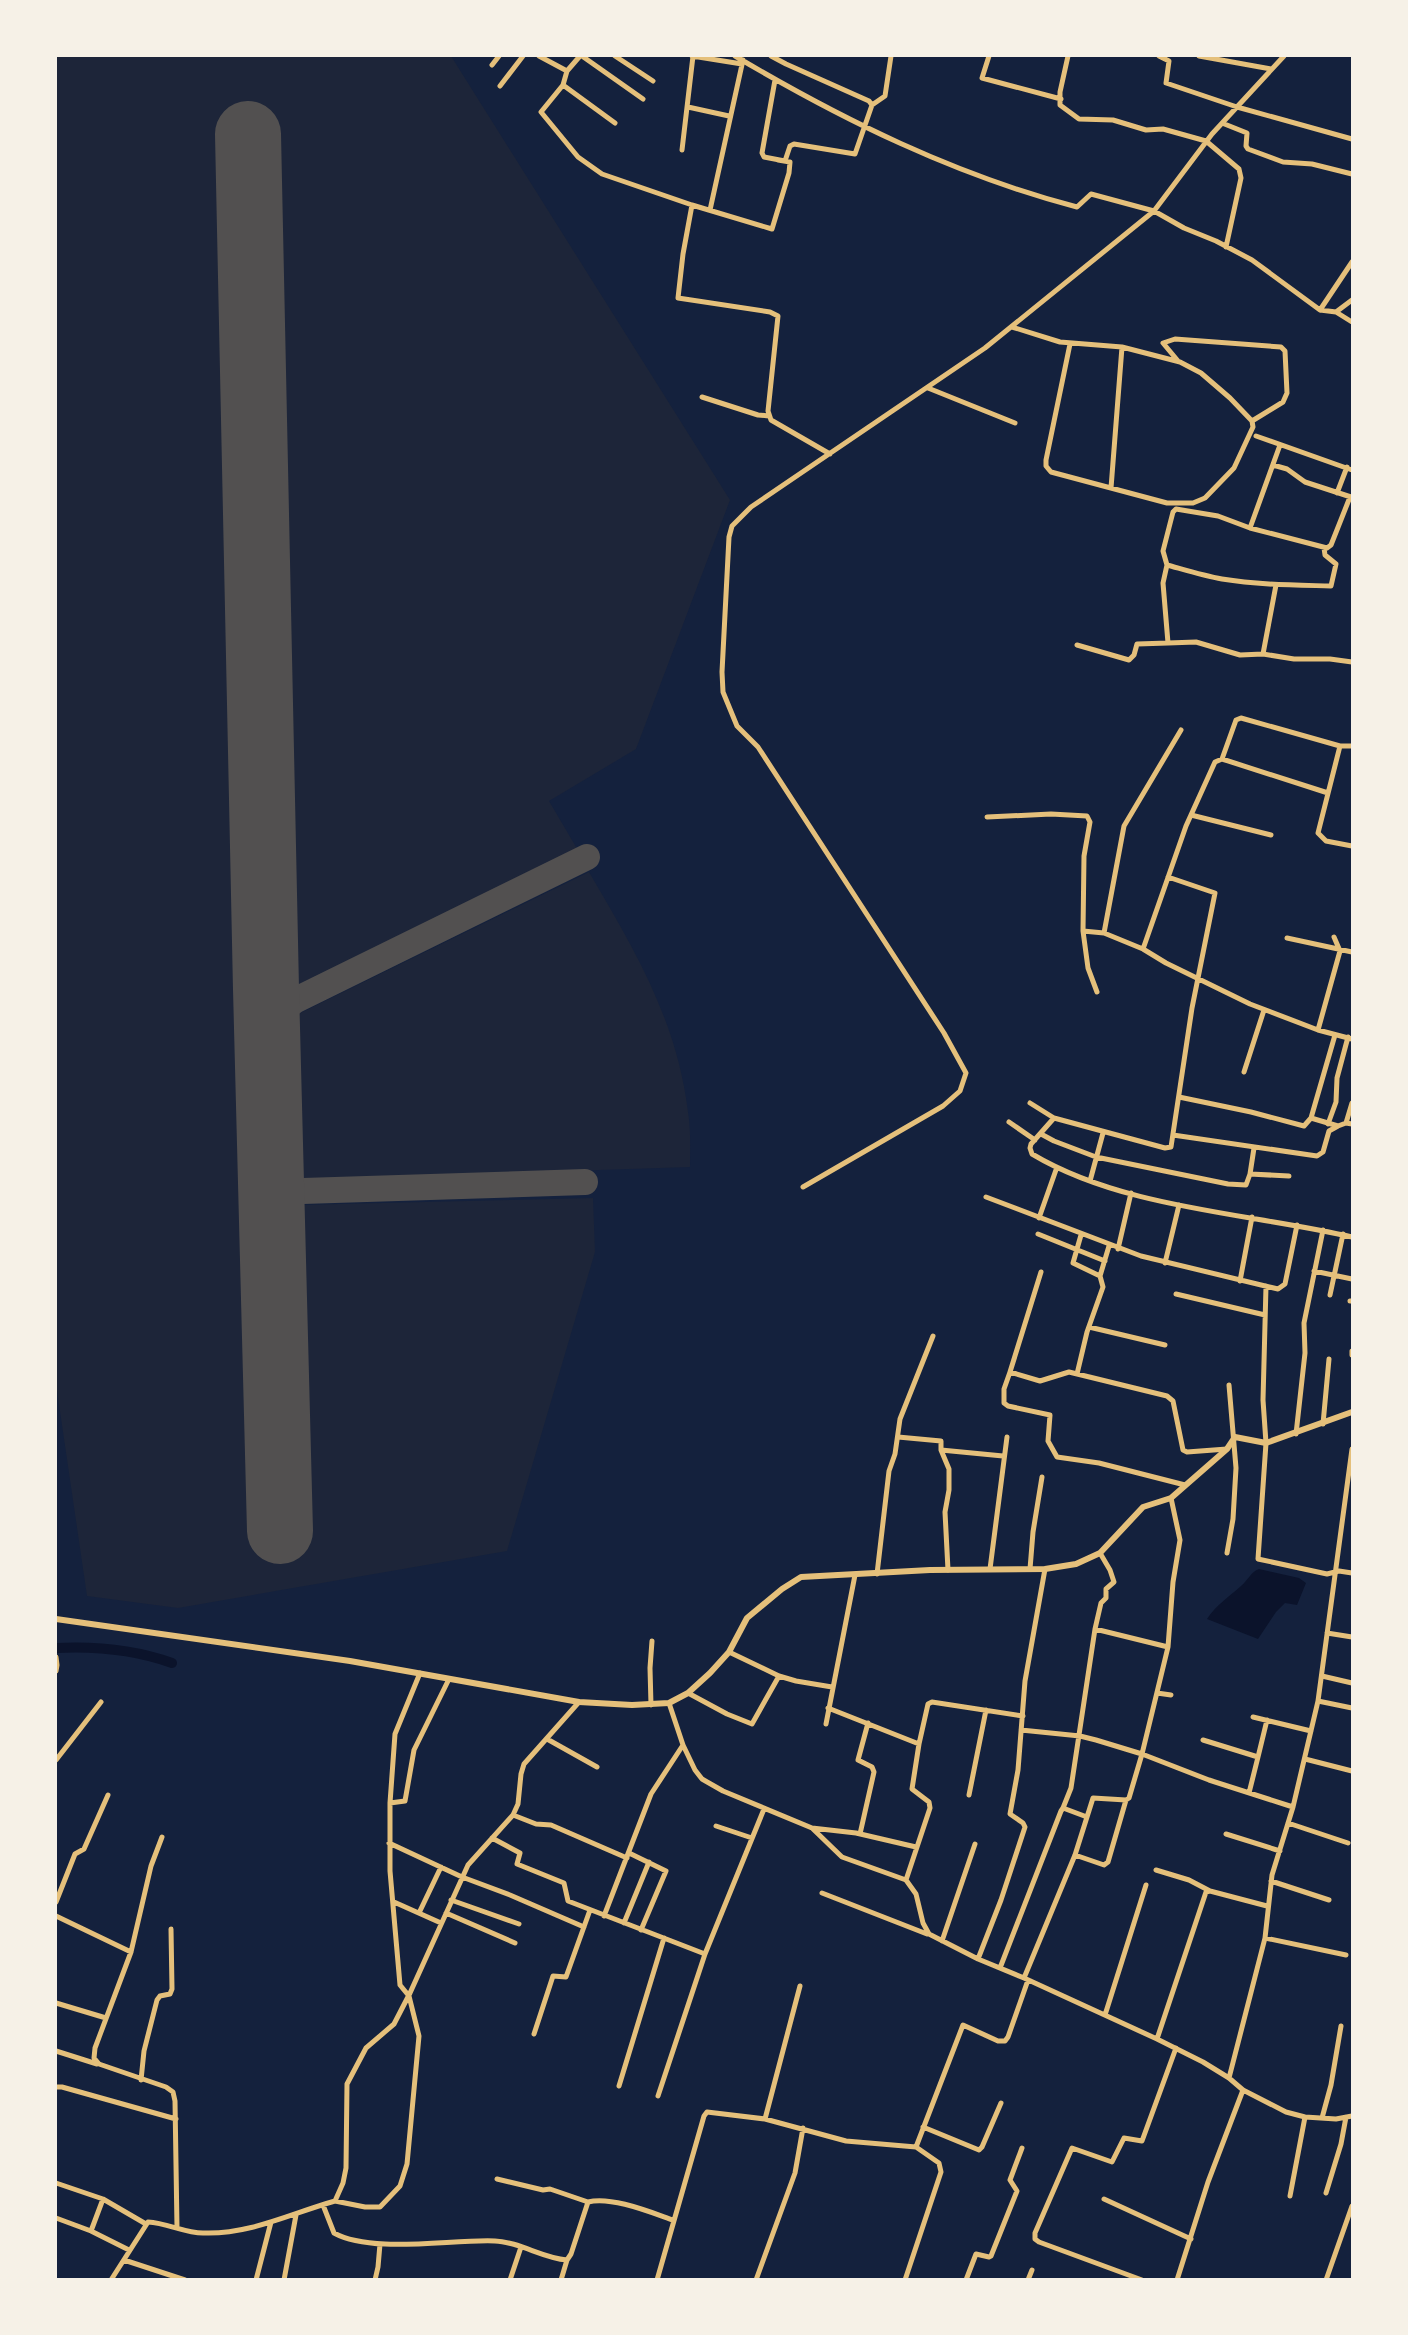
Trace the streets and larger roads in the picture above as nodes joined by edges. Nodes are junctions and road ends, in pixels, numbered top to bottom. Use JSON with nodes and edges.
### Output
{"nodes":[{"id":1,"x":499,"y":56,"type":"edge"},
{"id":2,"x":523,"y":56,"type":"edge"},
{"id":3,"x":539,"y":56,"type":"edge"},
{"id":4,"x":581,"y":56,"type":"edge"},
{"id":5,"x":615,"y":56,"type":"edge"},
{"id":6,"x":692,"y":56,"type":"edge"},
{"id":7,"x":735,"y":56,"type":"edge"},
{"id":8,"x":771,"y":56,"type":"edge"},
{"id":9,"x":891,"y":56,"type":"edge"},
{"id":10,"x":988,"y":56,"type":"edge"},
{"id":11,"x":1068,"y":56,"type":"edge"},
{"id":12,"x":1160,"y":56,"type":"edge"},
{"id":13,"x":1199,"y":56,"type":"edge"},
{"id":14,"x":1284,"y":56,"type":"edge"},
{"id":15,"x":743,"y":62,"type":"junction"},
{"id":16,"x":492,"y":65,"type":"dead end"},
{"id":17,"x":1271,"y":69,"type":"junction"},
{"id":18,"x":567,"y":71,"type":"junction"},
{"id":19,"x":775,"y":80,"type":"junction"},
{"id":20,"x":653,"y":81,"type":"dead end"},
{"id":21,"x":563,"y":85,"type":"junction"},
{"id":22,"x":500,"y":86,"type":"dead end"},
{"id":23,"x":643,"y":99,"type":"dead end"},
{"id":24,"x":1061,"y":99,"type":"junction"},
{"id":25,"x":688,"y":107,"type":"junction"},
{"id":26,"x":872,"y":107,"type":"junction"},
{"id":27,"x":1237,"y":107,"type":"junction"},
{"id":28,"x":729,"y":116,"type":"junction"},
{"id":29,"x":615,"y":123,"type":"dead end"},
{"id":30,"x":1222,"y":123,"type":"junction"},
{"id":31,"x":866,"y":124,"type":"junction"},
{"id":32,"x":1353,"y":139,"type":"edge"},
{"id":33,"x":1206,"y":141,"type":"junction"},
{"id":34,"x":682,"y":150,"type":"dead end"},
{"id":35,"x":784,"y":161,"type":"junction"},
{"id":36,"x":1353,"y":174,"type":"edge"},
{"id":37,"x":692,"y":205,"type":"junction"},
{"id":38,"x":710,"y":210,"type":"junction"},
{"id":39,"x":1154,"y":211,"type":"junction"},
{"id":40,"x":1226,"y":247,"type":"junction"},
{"id":41,"x":1353,"y":262,"type":"edge"},
{"id":42,"x":1353,"y":300,"type":"edge"},
{"id":43,"x":1320,"y":309,"type":"junction"},
{"id":44,"x":1336,"y":312,"type":"junction"},
{"id":45,"x":1353,"y":322,"type":"edge"},
{"id":46,"x":1012,"y":327,"type":"junction"},
{"id":47,"x":1070,"y":344,"type":"junction"},
{"id":48,"x":1122,"y":347,"type":"junction"},
{"id":49,"x":1180,"y":362,"type":"junction"},
{"id":50,"x":928,"y":388,"type":"junction"},
{"id":51,"x":702,"y":397,"type":"dead end"},
{"id":52,"x":769,"y":416,"type":"junction"},
{"id":53,"x":1252,"y":421,"type":"junction"},
{"id":54,"x":1015,"y":423,"type":"dead end"},
{"id":55,"x":1257,"y":436,"type":"dead end"},
{"id":56,"x":1280,"y":445,"type":"junction"},
{"id":57,"x":830,"y":454,"type":"junction"},
{"id":58,"x":1273,"y":465,"type":"junction"},
{"id":59,"x":1350,"y":469,"type":"edge"},
{"id":60,"x":1111,"y":488,"type":"junction"},
{"id":61,"x":1337,"y":493,"type":"junction"},
{"id":62,"x":1351,"y":497,"type":"edge"},
{"id":63,"x":1250,"y":528,"type":"junction"},
{"id":64,"x":1324,"y":548,"type":"junction"},
{"id":65,"x":1167,"y":565,"type":"junction"},
{"id":66,"x":1276,"y":585,"type":"junction"},
{"id":67,"x":1168,"y":643,"type":"junction"},
{"id":68,"x":1077,"y":645,"type":"dead end"},
{"id":69,"x":1263,"y":654,"type":"junction"},
{"id":70,"x":1353,"y":662,"type":"edge"},
{"id":71,"x":1181,"y":730,"type":"dead end"},
{"id":72,"x":1340,"y":746,"type":"junction"},
{"id":73,"x":1353,"y":746,"type":"edge"},
{"id":74,"x":1222,"y":759,"type":"junction"},
{"id":75,"x":1328,"y":793,"type":"junction"},
{"id":76,"x":1191,"y":815,"type":"junction"},
{"id":77,"x":987,"y":817,"type":"dead end"},
{"id":78,"x":1271,"y":835,"type":"dead end"},
{"id":79,"x":1353,"y":846,"type":"edge"},
{"id":80,"x":1168,"y":877,"type":"junction"},
{"id":81,"x":1083,"y":931,"type":"junction"},
{"id":82,"x":1104,"y":933,"type":"junction"},
{"id":83,"x":1334,"y":937,"type":"dead end"},
{"id":84,"x":1287,"y":938,"type":"dead end"},
{"id":85,"x":1143,"y":949,"type":"junction"},
{"id":86,"x":1340,"y":951,"type":"junction"},
{"id":87,"x":1353,"y":952,"type":"edge"},
{"id":88,"x":1200,"y":978,"type":"junction"},
{"id":89,"x":1096,"y":992,"type":"dead end"},
{"id":90,"x":1264,"y":1010,"type":"junction"},
{"id":91,"x":1318,"y":1030,"type":"junction"},
{"id":92,"x":1335,"y":1035,"type":"junction"},
{"id":93,"x":1350,"y":1038,"type":"edge"},
{"id":94,"x":1244,"y":1072,"type":"dead end"},
{"id":95,"x":1179,"y":1097,"type":"junction"},
{"id":96,"x":1030,"y":1103,"type":"dead end"},
{"id":97,"x":1353,"y":1103,"type":"edge"},
{"id":98,"x":1054,"y":1118,"type":"junction"},
{"id":99,"x":1311,"y":1118,"type":"junction"},
{"id":100,"x":1008,"y":1122,"type":"dead end"},
{"id":101,"x":1328,"y":1124,"type":"junction"},
{"id":102,"x":1349,"y":1124,"type":"edge"},
{"id":103,"x":1338,"y":1126,"type":"junction"},
{"id":104,"x":1103,"y":1133,"type":"junction"},
{"id":105,"x":1041,"y":1134,"type":"junction"},
{"id":106,"x":1173,"y":1135,"type":"junction"},
{"id":107,"x":1035,"y":1140,"type":"junction"},
{"id":108,"x":1254,"y":1148,"type":"junction"},
{"id":109,"x":1096,"y":1157,"type":"junction"},
{"id":110,"x":1057,"y":1167,"type":"junction"},
{"id":111,"x":1250,"y":1174,"type":"junction"},
{"id":112,"x":1289,"y":1176,"type":"dead end"},
{"id":113,"x":1090,"y":1181,"type":"junction"},
{"id":114,"x":803,"y":1187,"type":"dead end"},
{"id":115,"x":1131,"y":1193,"type":"junction"},
{"id":116,"x":986,"y":1197,"type":"dead end"},
{"id":117,"x":1179,"y":1205,"type":"junction"},
{"id":118,"x":1252,"y":1217,"type":"junction"},
{"id":119,"x":1039,"y":1218,"type":"junction"},
{"id":120,"x":1297,"y":1225,"type":"junction"},
{"id":121,"x":1323,"y":1230,"type":"junction"},
{"id":122,"x":1038,"y":1234,"type":"dead end"},
{"id":123,"x":1343,"y":1234,"type":"junction"},
{"id":124,"x":1081,"y":1235,"type":"junction"},
{"id":125,"x":1353,"y":1237,"type":"edge"},
{"id":126,"x":1109,"y":1246,"type":"junction"},
{"id":127,"x":1118,"y":1249,"type":"junction"},
{"id":128,"x":1076,"y":1250,"type":"junction"},
{"id":129,"x":1105,"y":1261,"type":"junction"},
{"id":130,"x":1165,"y":1263,"type":"junction"},
{"id":131,"x":1314,"y":1271,"type":"junction"},
{"id":132,"x":1041,"y":1272,"type":"dead end"},
{"id":133,"x":1334,"y":1275,"type":"junction"},
{"id":134,"x":1100,"y":1276,"type":"junction"},
{"id":135,"x":1353,"y":1279,"type":"edge"},
{"id":136,"x":1240,"y":1281,"type":"junction"},
{"id":137,"x":1266,"y":1286,"type":"junction"},
{"id":138,"x":1176,"y":1294,"type":"dead end"},
{"id":139,"x":1330,"y":1295,"type":"dead end"},
{"id":140,"x":1265,"y":1315,"type":"junction"},
{"id":141,"x":1089,"y":1327,"type":"junction"},
{"id":142,"x":933,"y":1336,"type":"dead end"},
{"id":143,"x":1165,"y":1345,"type":"dead end"},
{"id":144,"x":1329,"y":1359,"type":"dead end"},
{"id":145,"x":1010,"y":1372,"type":"junction"},
{"id":146,"x":1077,"y":1374,"type":"junction"},
{"id":147,"x":1229,"y":1385,"type":"dead end"},
{"id":148,"x":1353,"y":1412,"type":"edge"},
{"id":149,"x":1323,"y":1424,"type":"junction"},
{"id":150,"x":1296,"y":1434,"type":"junction"},
{"id":151,"x":898,"y":1437,"type":"junction"},
{"id":152,"x":1006,"y":1437,"type":"dead end"},
{"id":153,"x":1235,"y":1437,"type":"junction"},
{"id":154,"x":1266,"y":1443,"type":"junction"},
{"id":155,"x":1227,"y":1449,"type":"junction"},
{"id":156,"x":1353,"y":1449,"type":"edge"},
{"id":157,"x":940,"y":1450,"type":"junction"},
{"id":158,"x":1003,"y":1456,"type":"junction"},
{"id":159,"x":1042,"y":1477,"type":"dead end"},
{"id":160,"x":1185,"y":1485,"type":"junction"},
{"id":161,"x":1171,"y":1498,"type":"junction"},
{"id":162,"x":1100,"y":1553,"type":"junction"},
{"id":163,"x":1227,"y":1553,"type":"dead end"},
{"id":164,"x":990,"y":1569,"type":"junction"},
{"id":165,"x":1030,"y":1569,"type":"junction"},
{"id":166,"x":1045,"y":1569,"type":"junction"},
{"id":167,"x":948,"y":1570,"type":"junction"},
{"id":168,"x":1335,"y":1572,"type":"junction"},
{"id":169,"x":1353,"y":1573,"type":"edge"},
{"id":170,"x":876,"y":1574,"type":"junction"},
{"id":171,"x":855,"y":1575,"type":"junction"},
{"id":172,"x":56,"y":1619,"type":"edge"},
{"id":173,"x":1095,"y":1629,"type":"junction"},
{"id":174,"x":1328,"y":1633,"type":"junction"},
{"id":175,"x":1353,"y":1637,"type":"edge"},
{"id":176,"x":652,"y":1641,"type":"dead end"},
{"id":177,"x":1168,"y":1647,"type":"junction"},
{"id":178,"x":729,"y":1652,"type":"junction"},
{"id":179,"x":56,"y":1658,"type":"edge"},
{"id":180,"x":56,"y":1671,"type":"edge"},
{"id":181,"x":420,"y":1673,"type":"junction"},
{"id":182,"x":779,"y":1676,"type":"junction"},
{"id":183,"x":1322,"y":1676,"type":"junction"},
{"id":184,"x":449,"y":1679,"type":"junction"},
{"id":185,"x":1353,"y":1683,"type":"edge"},
{"id":186,"x":832,"y":1687,"type":"junction"},
{"id":187,"x":688,"y":1693,"type":"junction"},
{"id":188,"x":1157,"y":1693,"type":"junction"},
{"id":189,"x":1172,"y":1695,"type":"dead end"},
{"id":190,"x":1318,"y":1701,"type":"junction"},
{"id":191,"x":101,"y":1702,"type":"dead end"},
{"id":192,"x":579,"y":1702,"type":"junction"},
{"id":193,"x":670,"y":1702,"type":"junction"},
{"id":194,"x":651,"y":1705,"type":"junction"},
{"id":195,"x":828,"y":1708,"type":"junction"},
{"id":196,"x":1353,"y":1708,"type":"edge"},
{"id":197,"x":986,"y":1710,"type":"junction"},
{"id":198,"x":1023,"y":1716,"type":"junction"},
{"id":199,"x":1253,"y":1717,"type":"dead end"},
{"id":200,"x":1267,"y":1720,"type":"junction"},
{"id":201,"x":868,"y":1723,"type":"junction"},
{"id":202,"x":826,"y":1724,"type":"dead end"},
{"id":203,"x":1311,"y":1731,"type":"junction"},
{"id":204,"x":1021,"y":1732,"type":"junction"},
{"id":205,"x":1080,"y":1736,"type":"junction"},
{"id":206,"x":547,"y":1739,"type":"junction"},
{"id":207,"x":1203,"y":1740,"type":"dead end"},
{"id":208,"x":683,"y":1744,"type":"junction"},
{"id":209,"x":919,"y":1744,"type":"junction"},
{"id":210,"x":1142,"y":1754,"type":"junction"},
{"id":211,"x":1306,"y":1756,"type":"junction"},
{"id":212,"x":1258,"y":1757,"type":"junction"},
{"id":213,"x":56,"y":1760,"type":"edge"},
{"id":214,"x":597,"y":1767,"type":"dead end"},
{"id":215,"x":1353,"y":1771,"type":"edge"},
{"id":216,"x":1249,"y":1793,"type":"junction"},
{"id":217,"x":108,"y":1795,"type":"dead end"},
{"id":218,"x":969,"y":1796,"type":"dead end"},
{"id":219,"x":1126,"y":1800,"type":"junction"},
{"id":220,"x":390,"y":1803,"type":"junction"},
{"id":221,"x":1063,"y":1808,"type":"junction"},
{"id":222,"x":764,"y":1809,"type":"junction"},
{"id":223,"x":1292,"y":1810,"type":"junction"},
{"id":224,"x":513,"y":1815,"type":"junction"},
{"id":225,"x":1087,"y":1816,"type":"junction"},
{"id":226,"x":1288,"y":1823,"type":"junction"},
{"id":227,"x":716,"y":1826,"type":"dead end"},
{"id":228,"x":812,"y":1827,"type":"junction"},
{"id":229,"x":860,"y":1834,"type":"junction"},
{"id":230,"x":1226,"y":1834,"type":"dead end"},
{"id":231,"x":162,"y":1837,"type":"dead end"},
{"id":232,"x":492,"y":1838,"type":"junction"},
{"id":233,"x":752,"y":1838,"type":"junction"},
{"id":234,"x":389,"y":1843,"type":"junction"},
{"id":235,"x":975,"y":1844,"type":"dead end"},
{"id":236,"x":1348,"y":1844,"type":"dead end"},
{"id":237,"x":916,"y":1847,"type":"junction"},
{"id":238,"x":1280,"y":1851,"type":"junction"},
{"id":239,"x":1075,"y":1855,"type":"junction"},
{"id":240,"x":628,"y":1856,"type":"junction"},
{"id":241,"x":649,"y":1862,"type":"junction"},
{"id":242,"x":441,"y":1867,"type":"junction"},
{"id":243,"x":1156,"y":1870,"type":"dead end"},
{"id":244,"x":462,"y":1877,"type":"junction"},
{"id":245,"x":906,"y":1880,"type":"junction"},
{"id":246,"x":1271,"y":1881,"type":"junction"},
{"id":247,"x":1146,"y":1885,"type":"dead end"},
{"id":248,"x":1210,"y":1891,"type":"junction"},
{"id":249,"x":822,"y":1893,"type":"dead end"},
{"id":250,"x":1329,"y":1899,"type":"dead end"},
{"id":251,"x":451,"y":1900,"type":"junction"},
{"id":252,"x":56,"y":1902,"type":"edge"},
{"id":253,"x":394,"y":1902,"type":"junction"},
{"id":254,"x":1267,"y":1906,"type":"junction"},
{"id":255,"x":590,"y":1910,"type":"junction"},
{"id":256,"x":419,"y":1913,"type":"junction"},
{"id":257,"x":446,"y":1913,"type":"junction"},
{"id":258,"x":56,"y":1916,"type":"edge"},
{"id":259,"x":604,"y":1916,"type":"junction"},
{"id":260,"x":441,"y":1923,"type":"junction"},
{"id":261,"x":624,"y":1923,"type":"junction"},
{"id":262,"x":519,"y":1924,"type":"dead end"},
{"id":263,"x":584,"y":1927,"type":"junction"},
{"id":264,"x":171,"y":1929,"type":"dead end"},
{"id":265,"x":641,"y":1930,"type":"junction"},
{"id":266,"x":929,"y":1934,"type":"junction"},
{"id":267,"x":664,"y":1938,"type":"junction"},
{"id":268,"x":1265,"y":1938,"type":"junction"},
{"id":269,"x":942,"y":1941,"type":"junction"},
{"id":270,"x":514,"y":1943,"type":"dead end"},
{"id":271,"x":131,"y":1952,"type":"junction"},
{"id":272,"x":705,"y":1954,"type":"junction"},
{"id":273,"x":1346,"y":1955,"type":"dead end"},
{"id":274,"x":978,"y":1959,"type":"junction"},
{"id":275,"x":1000,"y":1968,"type":"junction"},
{"id":276,"x":1026,"y":1979,"type":"junction"},
{"id":277,"x":800,"y":1986,"type":"dead end"},
{"id":278,"x":409,"y":1996,"type":"junction"},
{"id":279,"x":56,"y":2003,"type":"edge"},
{"id":280,"x":1106,"y":2015,"type":"junction"},
{"id":281,"x":106,"y":2018,"type":"junction"},
{"id":282,"x":1341,"y":2026,"type":"dead end"},
{"id":283,"x":534,"y":2034,"type":"dead end"},
{"id":284,"x":1157,"y":2039,"type":"junction"},
{"id":285,"x":1176,"y":2048,"type":"junction"},
{"id":286,"x":56,"y":2051,"type":"edge"},
{"id":287,"x":99,"y":2064,"type":"junction"},
{"id":288,"x":1229,"y":2078,"type":"junction"},
{"id":289,"x":141,"y":2080,"type":"junction"},
{"id":290,"x":619,"y":2086,"type":"dead end"},
{"id":291,"x":56,"y":2087,"type":"edge"},
{"id":292,"x":1243,"y":2090,"type":"junction"},
{"id":293,"x":658,"y":2097,"type":"dead end"},
{"id":294,"x":1001,"y":2103,"type":"dead end"},
{"id":295,"x":1353,"y":2116,"type":"edge"},
{"id":296,"x":1305,"y":2117,"type":"junction"},
{"id":297,"x":1346,"y":2117,"type":"junction"},
{"id":298,"x":1322,"y":2118,"type":"junction"},
{"id":299,"x":176,"y":2119,"type":"junction"},
{"id":300,"x":765,"y":2119,"type":"junction"},
{"id":301,"x":923,"y":2127,"type":"junction"},
{"id":302,"x":803,"y":2128,"type":"junction"},
{"id":303,"x":916,"y":2147,"type":"junction"},
{"id":304,"x":1022,"y":2148,"type":"dead end"},
{"id":305,"x":497,"y":2179,"type":"dead end"},
{"id":306,"x":56,"y":2183,"type":"edge"},
{"id":307,"x":1326,"y":2193,"type":"dead end"},
{"id":308,"x":1290,"y":2196,"type":"dead end"},
{"id":309,"x":103,"y":2199,"type":"junction"},
{"id":310,"x":1104,"y":2199,"type":"dead end"},
{"id":311,"x":335,"y":2201,"type":"junction"},
{"id":312,"x":588,"y":2202,"type":"junction"},
{"id":313,"x":323,"y":2205,"type":"junction"},
{"id":314,"x":1353,"y":2206,"type":"edge"},
{"id":315,"x":296,"y":2215,"type":"junction"},
{"id":316,"x":56,"y":2218,"type":"edge"},
{"id":317,"x":673,"y":2220,"type":"junction"},
{"id":318,"x":271,"y":2222,"type":"junction"},
{"id":319,"x":1349,"y":2223,"type":"edge"},
{"id":320,"x":146,"y":2224,"type":"junction"},
{"id":321,"x":177,"y":2228,"type":"junction"},
{"id":322,"x":92,"y":2231,"type":"junction"},
{"id":323,"x":1191,"y":2239,"type":"junction"},
{"id":324,"x":380,"y":2244,"type":"junction"},
{"id":325,"x":521,"y":2247,"type":"junction"},
{"id":326,"x":129,"y":2250,"type":"junction"},
{"id":327,"x":124,"y":2260,"type":"junction"},
{"id":328,"x":567,"y":2260,"type":"junction"},
{"id":329,"x":1032,"y":2270,"type":"dead end"},
{"id":330,"x":1134,"y":2278,"type":"edge"},
{"id":331,"x":111,"y":2280,"type":"edge"},
{"id":332,"x":185,"y":2280,"type":"edge"},
{"id":333,"x":256,"y":2280,"type":"edge"},
{"id":334,"x":284,"y":2280,"type":"edge"},
{"id":335,"x":375,"y":2280,"type":"edge"},
{"id":336,"x":510,"y":2280,"type":"edge"},
{"id":337,"x":561,"y":2280,"type":"edge"},
{"id":338,"x":657,"y":2280,"type":"edge"},
{"id":339,"x":756,"y":2280,"type":"edge"},
{"id":340,"x":905,"y":2280,"type":"edge"},
{"id":341,"x":966,"y":2280,"type":"edge"},
{"id":342,"x":1028,"y":2280,"type":"edge"},
{"id":343,"x":1142,"y":2280,"type":"edge"},
{"id":344,"x":1177,"y":2280,"type":"edge"},
{"id":345,"x":1326,"y":2280,"type":"edge"}],
"edges":[{"from":1,"to":16,"type":"street"},
{"from":2,"to":22,"type":"street"},
{"from":3,"to":18,"type":"street"},
{"from":4,"to":18,"type":"street"},
{"from":4,"to":23,"type":"street"},
{"from":5,"to":20,"type":"street"},
{"from":6,"to":15,"type":"street"},
{"from":6,"to":25,"type":"street"},
{"from":7,"to":15,"type":"street"},
{"from":8,"to":26,"type":"street"},
{"from":9,"to":26,"type":"street"},
{"from":10,"to":24,"type":"street"},
{"from":11,"to":24,"type":"street"},
{"from":12,"to":27,"type":"street"},
{"from":13,"to":17,"type":"street"},
{"from":14,"to":17,"type":"street"},
{"from":15,"to":19,"type":"street"},
{"from":15,"to":28,"type":"street"},
{"from":17,"to":27,"type":"street"},
{"from":18,"to":21,"type":"street"},
{"from":19,"to":31,"type":"street"},
{"from":19,"to":35,"type":"street"},
{"from":21,"to":29,"type":"street"},
{"from":21,"to":37,"type":"street"},
{"from":24,"to":33,"type":"street"},
{"from":25,"to":28,"type":"street"},
{"from":25,"to":34,"type":"street"},
{"from":26,"to":31,"type":"street"},
{"from":27,"to":30,"type":"street"},
{"from":27,"to":32,"type":"street"},
{"from":28,"to":38,"type":"street"},
{"from":30,"to":33,"type":"street"},
{"from":30,"to":36,"type":"street"},
{"from":31,"to":35,"type":"street"},
{"from":31,"to":39,"type":"street"},
{"from":33,"to":39,"type":"street"},
{"from":33,"to":40,"type":"street"},
{"from":35,"to":38,"type":"street"},
{"from":37,"to":38,"type":"street"},
{"from":37,"to":52,"type":"street"},
{"from":39,"to":40,"type":"street"},
{"from":39,"to":46,"type":"street"},
{"from":40,"to":43,"type":"street"},
{"from":41,"to":43,"type":"street"},
{"from":42,"to":44,"type":"street"},
{"from":43,"to":44,"type":"street"},
{"from":44,"to":45,"type":"street"},
{"from":46,"to":47,"type":"street"},
{"from":46,"to":50,"type":"street"},
{"from":47,"to":48,"type":"street"},
{"from":47,"to":60,"type":"street"},
{"from":48,"to":49,"type":"street"},
{"from":48,"to":60,"type":"street"},
{"from":49,"to":53,"type":"street"},
{"from":49,"to":53,"type":"street"},
{"from":50,"to":54,"type":"street"},
{"from":50,"to":57,"type":"street"},
{"from":51,"to":52,"type":"street"},
{"from":52,"to":57,"type":"street"},
{"from":53,"to":60,"type":"street"},
{"from":55,"to":56,"type":"street"},
{"from":56,"to":58,"type":"street"},
{"from":56,"to":59,"type":"street"},
{"from":57,"to":114,"type":"street"},
{"from":58,"to":61,"type":"street"},
{"from":58,"to":63,"type":"street"},
{"from":59,"to":61,"type":"street"},
{"from":61,"to":62,"type":"street"},
{"from":62,"to":64,"type":"street"},
{"from":63,"to":64,"type":"street"},
{"from":63,"to":65,"type":"street"},
{"from":64,"to":66,"type":"street"},
{"from":65,"to":66,"type":"street"},
{"from":65,"to":67,"type":"street"},
{"from":66,"to":69,"type":"street"},
{"from":67,"to":68,"type":"street"},
{"from":67,"to":69,"type":"street"},
{"from":69,"to":70,"type":"street"},
{"from":71,"to":82,"type":"street"},
{"from":72,"to":73,"type":"street"},
{"from":72,"to":74,"type":"street"},
{"from":72,"to":75,"type":"street"},
{"from":74,"to":75,"type":"street"},
{"from":74,"to":76,"type":"street"},
{"from":75,"to":79,"type":"street"},
{"from":76,"to":78,"type":"street"},
{"from":76,"to":80,"type":"street"},
{"from":77,"to":81,"type":"street"},
{"from":80,"to":85,"type":"street"},
{"from":80,"to":88,"type":"street"},
{"from":81,"to":82,"type":"street"},
{"from":81,"to":89,"type":"street"},
{"from":82,"to":85,"type":"street"},
{"from":83,"to":86,"type":"street"},
{"from":84,"to":86,"type":"street"},
{"from":85,"to":88,"type":"street"},
{"from":86,"to":87,"type":"street"},
{"from":86,"to":91,"type":"street"},
{"from":88,"to":90,"type":"street"},
{"from":88,"to":95,"type":"street"},
{"from":90,"to":91,"type":"street"},
{"from":90,"to":94,"type":"street"},
{"from":91,"to":92,"type":"street"},
{"from":92,"to":93,"type":"street"},
{"from":92,"to":99,"type":"street"},
{"from":93,"to":101,"type":"street"},
{"from":95,"to":99,"type":"street"},
{"from":95,"to":106,"type":"street"},
{"from":96,"to":98,"type":"street"},
{"from":97,"to":102,"type":"street"},
{"from":98,"to":104,"type":"street"},
{"from":98,"to":105,"type":"street"},
{"from":99,"to":101,"type":"street"},
{"from":100,"to":107,"type":"street"},
{"from":101,"to":103,"type":"street"},
{"from":102,"to":103,"type":"street"},
{"from":103,"to":108,"type":"street"},
{"from":104,"to":106,"type":"street"},
{"from":104,"to":109,"type":"street"},
{"from":105,"to":107,"type":"street"},
{"from":105,"to":109,"type":"street"},
{"from":106,"to":108,"type":"street"},
{"from":107,"to":110,"type":"street"},
{"from":108,"to":111,"type":"street"},
{"from":109,"to":111,"type":"street"},
{"from":109,"to":113,"type":"street"},
{"from":110,"to":113,"type":"street"},
{"from":110,"to":119,"type":"street"},
{"from":111,"to":112,"type":"street"},
{"from":113,"to":115,"type":"street"},
{"from":115,"to":117,"type":"street"},
{"from":115,"to":127,"type":"street"},
{"from":116,"to":119,"type":"street"},
{"from":117,"to":118,"type":"street"},
{"from":117,"to":130,"type":"street"},
{"from":118,"to":120,"type":"street"},
{"from":118,"to":136,"type":"street"},
{"from":119,"to":124,"type":"street"},
{"from":120,"to":121,"type":"street"},
{"from":120,"to":137,"type":"street"},
{"from":121,"to":123,"type":"street"},
{"from":121,"to":131,"type":"street"},
{"from":122,"to":128,"type":"street"},
{"from":123,"to":125,"type":"street"},
{"from":123,"to":133,"type":"street"},
{"from":124,"to":126,"type":"street"},
{"from":124,"to":128,"type":"street"},
{"from":126,"to":127,"type":"street"},
{"from":126,"to":129,"type":"street"},
{"from":127,"to":130,"type":"street"},
{"from":128,"to":129,"type":"street"},
{"from":128,"to":134,"type":"street"},
{"from":129,"to":134,"type":"street"},
{"from":130,"to":136,"type":"street"},
{"from":131,"to":133,"type":"street"},
{"from":131,"to":150,"type":"street"},
{"from":132,"to":145,"type":"street"},
{"from":133,"to":135,"type":"street"},
{"from":133,"to":139,"type":"street"},
{"from":134,"to":141,"type":"street"},
{"from":136,"to":137,"type":"street"},
{"from":137,"to":140,"type":"street"},
{"from":138,"to":140,"type":"street"},
{"from":140,"to":154,"type":"street"},
{"from":141,"to":143,"type":"street"},
{"from":141,"to":146,"type":"street"},
{"from":142,"to":151,"type":"street"},
{"from":144,"to":149,"type":"street"},
{"from":145,"to":146,"type":"street"},
{"from":145,"to":160,"type":"street"},
{"from":146,"to":155,"type":"street"},
{"from":147,"to":153,"type":"street"},
{"from":148,"to":149,"type":"street"},
{"from":149,"to":150,"type":"street"},
{"from":150,"to":154,"type":"street"},
{"from":151,"to":157,"type":"street"},
{"from":151,"to":170,"type":"street"},
{"from":152,"to":158,"type":"street"},
{"from":153,"to":154,"type":"street"},
{"from":153,"to":155,"type":"street"},
{"from":153,"to":163,"type":"street"},
{"from":154,"to":168,"type":"street"},
{"from":155,"to":160,"type":"street"},
{"from":156,"to":168,"type":"street"},
{"from":157,"to":158,"type":"street"},
{"from":157,"to":167,"type":"street"},
{"from":158,"to":164,"type":"street"},
{"from":159,"to":165,"type":"street"},
{"from":160,"to":161,"type":"street"},
{"from":161,"to":162,"type":"street"},
{"from":161,"to":177,"type":"street"},
{"from":162,"to":166,"type":"street"},
{"from":162,"to":173,"type":"street"},
{"from":164,"to":165,"type":"street"},
{"from":164,"to":167,"type":"street"},
{"from":165,"to":166,"type":"street"},
{"from":166,"to":198,"type":"street"},
{"from":167,"to":170,"type":"street"},
{"from":168,"to":169,"type":"street"},
{"from":168,"to":174,"type":"street"},
{"from":170,"to":171,"type":"street"},
{"from":171,"to":178,"type":"street"},
{"from":171,"to":186,"type":"street"},
{"from":172,"to":181,"type":"street"},
{"from":173,"to":177,"type":"street"},
{"from":173,"to":205,"type":"street"},
{"from":174,"to":175,"type":"street"},
{"from":174,"to":183,"type":"street"},
{"from":176,"to":194,"type":"street"},
{"from":177,"to":188,"type":"street"},
{"from":178,"to":182,"type":"street"},
{"from":178,"to":187,"type":"street"},
{"from":179,"to":180,"type":"street"},
{"from":181,"to":184,"type":"street"},
{"from":181,"to":220,"type":"street"},
{"from":182,"to":186,"type":"street"},
{"from":182,"to":187,"type":"street"},
{"from":183,"to":185,"type":"street"},
{"from":183,"to":190,"type":"street"},
{"from":184,"to":192,"type":"street"},
{"from":184,"to":220,"type":"street"},
{"from":186,"to":195,"type":"street"},
{"from":187,"to":193,"type":"street"},
{"from":188,"to":189,"type":"street"},
{"from":188,"to":210,"type":"street"},
{"from":190,"to":196,"type":"street"},
{"from":190,"to":203,"type":"street"},
{"from":191,"to":213,"type":"street"},
{"from":192,"to":194,"type":"street"},
{"from":192,"to":206,"type":"street"},
{"from":193,"to":194,"type":"street"},
{"from":193,"to":208,"type":"street"},
{"from":195,"to":201,"type":"street"},
{"from":195,"to":202,"type":"street"},
{"from":197,"to":198,"type":"street"},
{"from":197,"to":209,"type":"street"},
{"from":197,"to":218,"type":"street"},
{"from":198,"to":204,"type":"street"},
{"from":199,"to":200,"type":"street"},
{"from":200,"to":203,"type":"street"},
{"from":200,"to":212,"type":"street"},
{"from":201,"to":209,"type":"street"},
{"from":201,"to":229,"type":"street"},
{"from":203,"to":211,"type":"street"},
{"from":204,"to":205,"type":"street"},
{"from":204,"to":274,"type":"street"},
{"from":205,"to":210,"type":"street"},
{"from":205,"to":221,"type":"street"},
{"from":206,"to":214,"type":"street"},
{"from":206,"to":224,"type":"street"},
{"from":207,"to":212,"type":"street"},
{"from":208,"to":222,"type":"street"},
{"from":208,"to":240,"type":"street"},
{"from":209,"to":237,"type":"street"},
{"from":210,"to":216,"type":"street"},
{"from":210,"to":219,"type":"street"},
{"from":211,"to":215,"type":"street"},
{"from":211,"to":223,"type":"street"},
{"from":212,"to":216,"type":"street"},
{"from":216,"to":223,"type":"street"},
{"from":217,"to":252,"type":"street"},
{"from":219,"to":225,"type":"street"},
{"from":219,"to":239,"type":"street"},
{"from":220,"to":234,"type":"street"},
{"from":221,"to":225,"type":"street"},
{"from":221,"to":275,"type":"street"},
{"from":222,"to":228,"type":"street"},
{"from":222,"to":233,"type":"street"},
{"from":223,"to":226,"type":"street"},
{"from":224,"to":232,"type":"street"},
{"from":224,"to":240,"type":"street"},
{"from":225,"to":239,"type":"street"},
{"from":226,"to":236,"type":"street"},
{"from":226,"to":238,"type":"street"},
{"from":227,"to":233,"type":"street"},
{"from":228,"to":229,"type":"street"},
{"from":228,"to":245,"type":"street"},
{"from":229,"to":237,"type":"street"},
{"from":230,"to":238,"type":"street"},
{"from":231,"to":271,"type":"street"},
{"from":232,"to":244,"type":"street"},
{"from":232,"to":255,"type":"street"},
{"from":233,"to":272,"type":"street"},
{"from":234,"to":242,"type":"street"},
{"from":234,"to":253,"type":"street"},
{"from":235,"to":269,"type":"street"},
{"from":237,"to":245,"type":"street"},
{"from":238,"to":246,"type":"street"},
{"from":239,"to":276,"type":"street"},
{"from":240,"to":241,"type":"street"},
{"from":240,"to":259,"type":"street"},
{"from":241,"to":261,"type":"street"},
{"from":241,"to":265,"type":"street"},
{"from":242,"to":244,"type":"street"},
{"from":242,"to":256,"type":"street"},
{"from":243,"to":248,"type":"street"},
{"from":244,"to":251,"type":"street"},
{"from":244,"to":263,"type":"street"},
{"from":245,"to":266,"type":"street"},
{"from":246,"to":250,"type":"street"},
{"from":246,"to":254,"type":"street"},
{"from":247,"to":280,"type":"street"},
{"from":248,"to":254,"type":"street"},
{"from":248,"to":284,"type":"street"},
{"from":249,"to":266,"type":"street"},
{"from":251,"to":257,"type":"street"},
{"from":251,"to":262,"type":"street"},
{"from":253,"to":256,"type":"street"},
{"from":253,"to":278,"type":"street"},
{"from":254,"to":268,"type":"street"},
{"from":255,"to":259,"type":"street"},
{"from":255,"to":263,"type":"street"},
{"from":256,"to":260,"type":"street"},
{"from":257,"to":260,"type":"street"},
{"from":257,"to":270,"type":"street"},
{"from":258,"to":271,"type":"street"},
{"from":259,"to":261,"type":"street"},
{"from":260,"to":278,"type":"street"},
{"from":261,"to":265,"type":"street"},
{"from":263,"to":283,"type":"street"},
{"from":264,"to":289,"type":"street"},
{"from":265,"to":267,"type":"street"},
{"from":266,"to":269,"type":"street"},
{"from":267,"to":272,"type":"street"},
{"from":267,"to":290,"type":"street"},
{"from":268,"to":273,"type":"street"},
{"from":268,"to":288,"type":"street"},
{"from":269,"to":274,"type":"street"},
{"from":271,"to":281,"type":"street"},
{"from":272,"to":293,"type":"street"},
{"from":274,"to":275,"type":"street"},
{"from":275,"to":276,"type":"street"},
{"from":276,"to":280,"type":"street"},
{"from":276,"to":301,"type":"street"},
{"from":277,"to":300,"type":"street"},
{"from":278,"to":311,"type":"street"},
{"from":278,"to":311,"type":"street"},
{"from":279,"to":281,"type":"street"},
{"from":280,"to":284,"type":"street"},
{"from":281,"to":287,"type":"street"},
{"from":282,"to":298,"type":"street"},
{"from":284,"to":285,"type":"street"},
{"from":285,"to":288,"type":"street"},
{"from":285,"to":330,"type":"street"},
{"from":286,"to":287,"type":"street"},
{"from":287,"to":289,"type":"street"},
{"from":288,"to":292,"type":"street"},
{"from":289,"to":299,"type":"street"},
{"from":291,"to":299,"type":"street"},
{"from":292,"to":296,"type":"street"},
{"from":292,"to":323,"type":"street"},
{"from":294,"to":301,"type":"street"},
{"from":295,"to":297,"type":"street"},
{"from":296,"to":298,"type":"street"},
{"from":296,"to":308,"type":"street"},
{"from":297,"to":298,"type":"street"},
{"from":297,"to":307,"type":"street"},
{"from":299,"to":321,"type":"street"},
{"from":300,"to":302,"type":"street"},
{"from":300,"to":317,"type":"street"},
{"from":301,"to":303,"type":"street"},
{"from":302,"to":303,"type":"street"},
{"from":302,"to":339,"type":"street"},
{"from":303,"to":340,"type":"street"},
{"from":304,"to":341,"type":"street"},
{"from":305,"to":312,"type":"street"},
{"from":306,"to":309,"type":"street"},
{"from":309,"to":320,"type":"street"},
{"from":309,"to":322,"type":"street"},
{"from":310,"to":323,"type":"street"},
{"from":311,"to":313,"type":"street"},
{"from":312,"to":317,"type":"street"},
{"from":312,"to":328,"type":"street"},
{"from":313,"to":315,"type":"street"},
{"from":313,"to":324,"type":"street"},
{"from":314,"to":319,"type":"street"},
{"from":315,"to":318,"type":"street"},
{"from":315,"to":334,"type":"street"},
{"from":316,"to":322,"type":"street"},
{"from":317,"to":338,"type":"street"},
{"from":318,"to":321,"type":"street"},
{"from":318,"to":333,"type":"street"},
{"from":319,"to":345,"type":"street"},
{"from":320,"to":321,"type":"street"},
{"from":320,"to":326,"type":"street"},
{"from":322,"to":326,"type":"street"},
{"from":323,"to":344,"type":"street"},
{"from":324,"to":325,"type":"street"},
{"from":324,"to":335,"type":"street"},
{"from":325,"to":328,"type":"street"},
{"from":325,"to":336,"type":"street"},
{"from":326,"to":327,"type":"street"},
{"from":327,"to":331,"type":"street"},
{"from":327,"to":332,"type":"street"},
{"from":328,"to":337,"type":"street"},
{"from":329,"to":342,"type":"street"},
{"from":330,"to":343,"type":"street"}]}
